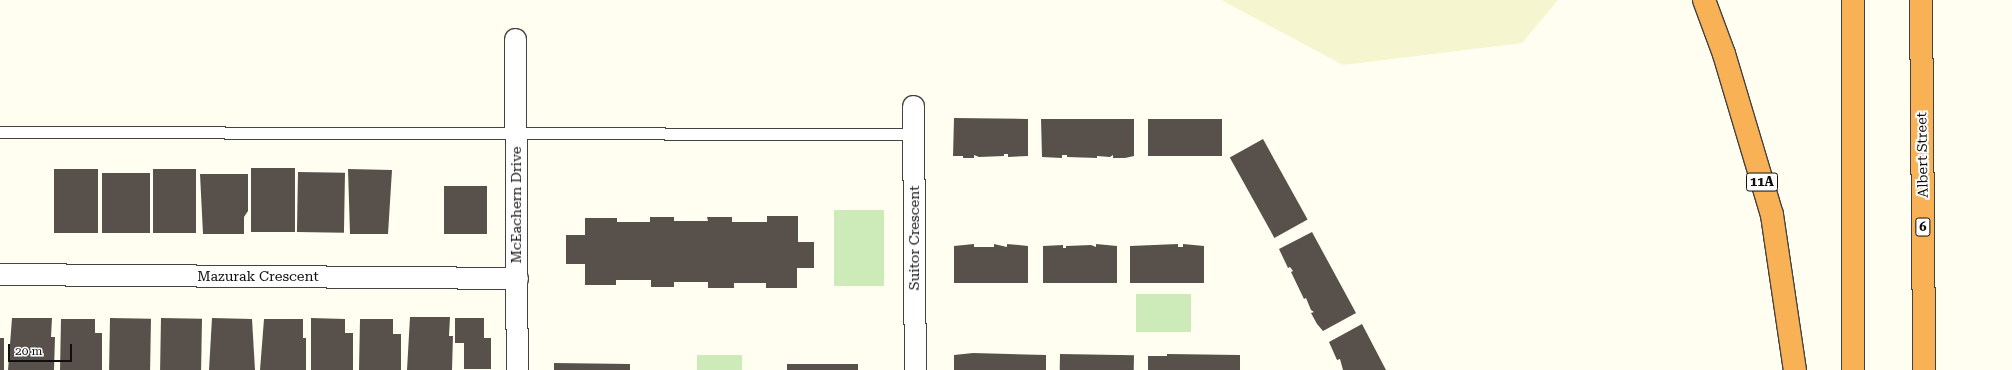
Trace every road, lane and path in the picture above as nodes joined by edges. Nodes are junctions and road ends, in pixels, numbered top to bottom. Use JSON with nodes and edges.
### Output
{"nodes":[{"id":1,"x":1704,"y":0,"type":"edge"},
{"id":2,"x":1853,"y":0,"type":"edge"},
{"id":3,"x":1921,"y":0,"type":"edge"},
{"id":4,"x":515,"y":39,"type":"dead end"},
{"id":5,"x":913,"y":106,"type":"dead end"},
{"id":6,"x":0,"y":132,"type":"edge"},
{"id":7,"x":516,"y":133,"type":"junction"},
{"id":8,"x":914,"y":134,"type":"junction"},
{"id":9,"x":0,"y":274,"type":"edge"},
{"id":10,"x":517,"y":278,"type":"junction"},
{"id":11,"x":517,"y":370,"type":"edge"},
{"id":12,"x":915,"y":370,"type":"edge"},
{"id":13,"x":1795,"y":370,"type":"edge"},
{"id":14,"x":1852,"y":370,"type":"edge"},
{"id":15,"x":1924,"y":370,"type":"edge"}],
"edges":[{"from":1,"to":13,"type":"highway","number":"11A"},
{"from":2,"to":14,"type":"highway"},
{"from":3,"to":15,"type":"highway","name":"Albert Street","number":"6"},
{"from":4,"to":7,"type":"street","name":"McEachern Drive"},
{"from":5,"to":8,"type":"street","name":"Suitor Crescent"},
{"from":6,"to":7,"type":"lane"},
{"from":7,"to":8,"type":"lane"},
{"from":7,"to":10,"type":"street","name":"McEachern Drive"},
{"from":8,"to":12,"type":"street","name":"Suitor Crescent"},
{"from":9,"to":10,"type":"street","name":"Mazurak Crescent"},
{"from":10,"to":11,"type":"street","name":"McEachern Drive"}]}
